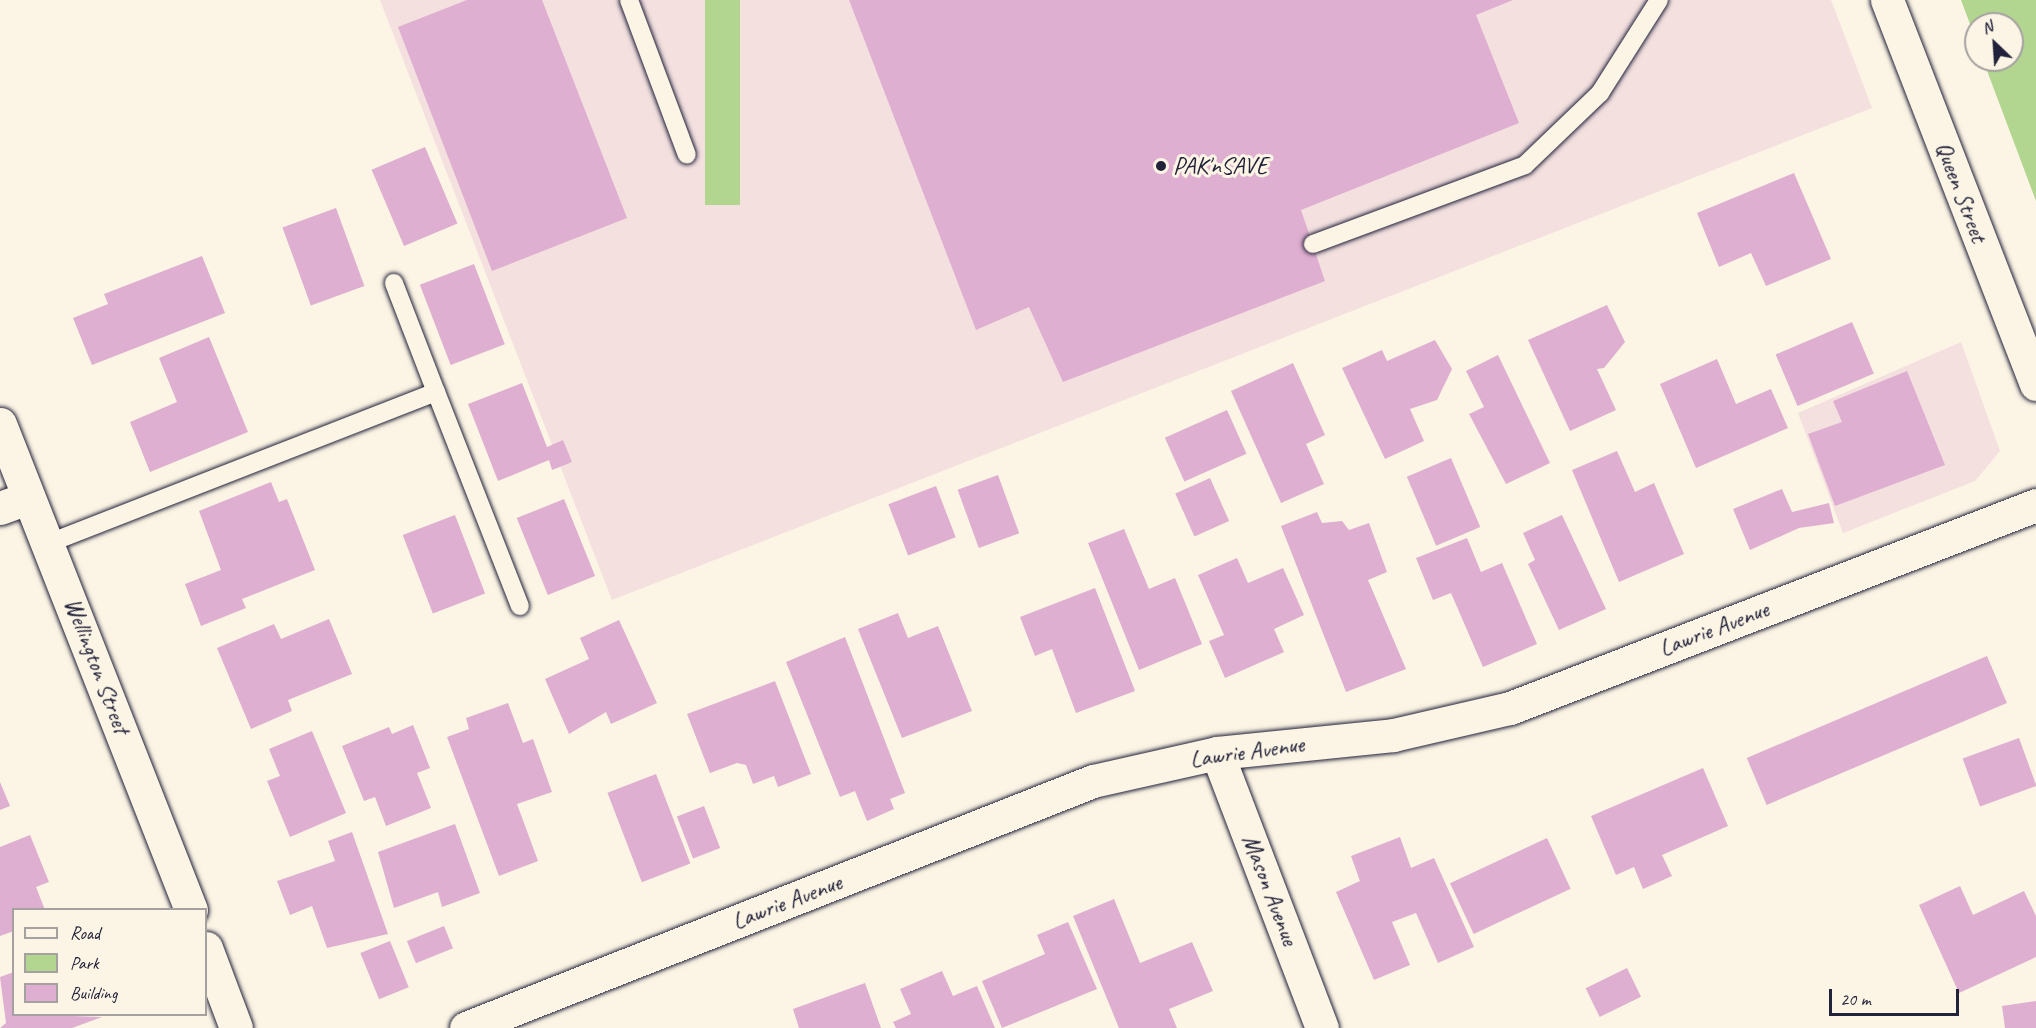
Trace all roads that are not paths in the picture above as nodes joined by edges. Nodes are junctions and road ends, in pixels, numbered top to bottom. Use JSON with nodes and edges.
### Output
{"nodes":[{"id":1,"x":629,"y":0,"type":"edge"},
{"id":2,"x":1659,"y":0,"type":"edge"},
{"id":3,"x":1887,"y":0,"type":"edge"},
{"id":4,"x":687,"y":155,"type":"dead end"},
{"id":5,"x":1313,"y":244,"type":"dead end"},
{"id":6,"x":394,"y":283,"type":"dead end"},
{"id":7,"x":2036,"y":384,"type":"edge"},
{"id":8,"x":436,"y":392,"type":"junction"},
{"id":9,"x":0,"y":424,"type":"edge"},
{"id":10,"x":14,"y":503,"type":"edge"},
{"id":11,"x":2036,"y":506,"type":"edge"},
{"id":12,"x":49,"y":543,"type":"junction"},
{"id":13,"x":520,"y":606,"type":"dead end"},
{"id":14,"x":1217,"y":753,"type":"junction"},
{"id":15,"x":191,"y":908,"type":"edge"},
{"id":16,"x":207,"y":951,"type":"edge"},
{"id":17,"x":236,"y":1028,"type":"edge"},
{"id":18,"x":466,"y":1028,"type":"edge"},
{"id":19,"x":1322,"y":1028,"type":"edge"}],
"edges":[{"from":1,"to":4,"type":"lane"},
{"from":2,"to":5,"type":"lane"},
{"from":3,"to":7,"type":"street","name":"Queen Street"},
{"from":6,"to":8,"type":"lane"},
{"from":8,"to":12,"type":"lane"},
{"from":8,"to":13,"type":"lane"},
{"from":9,"to":10,"type":"street","name":"Wellington Street"},
{"from":10,"to":12,"type":"street","name":"Wellington Street"},
{"from":11,"to":14,"type":"street","name":"Lawrie Avenue"},
{"from":12,"to":15,"type":"street","name":"Wellington Street"},
{"from":14,"to":18,"type":"street","name":"Lawrie Avenue"},
{"from":14,"to":19,"type":"street","name":"Mason Avenue"},
{"from":16,"to":17,"type":"street"}]}
